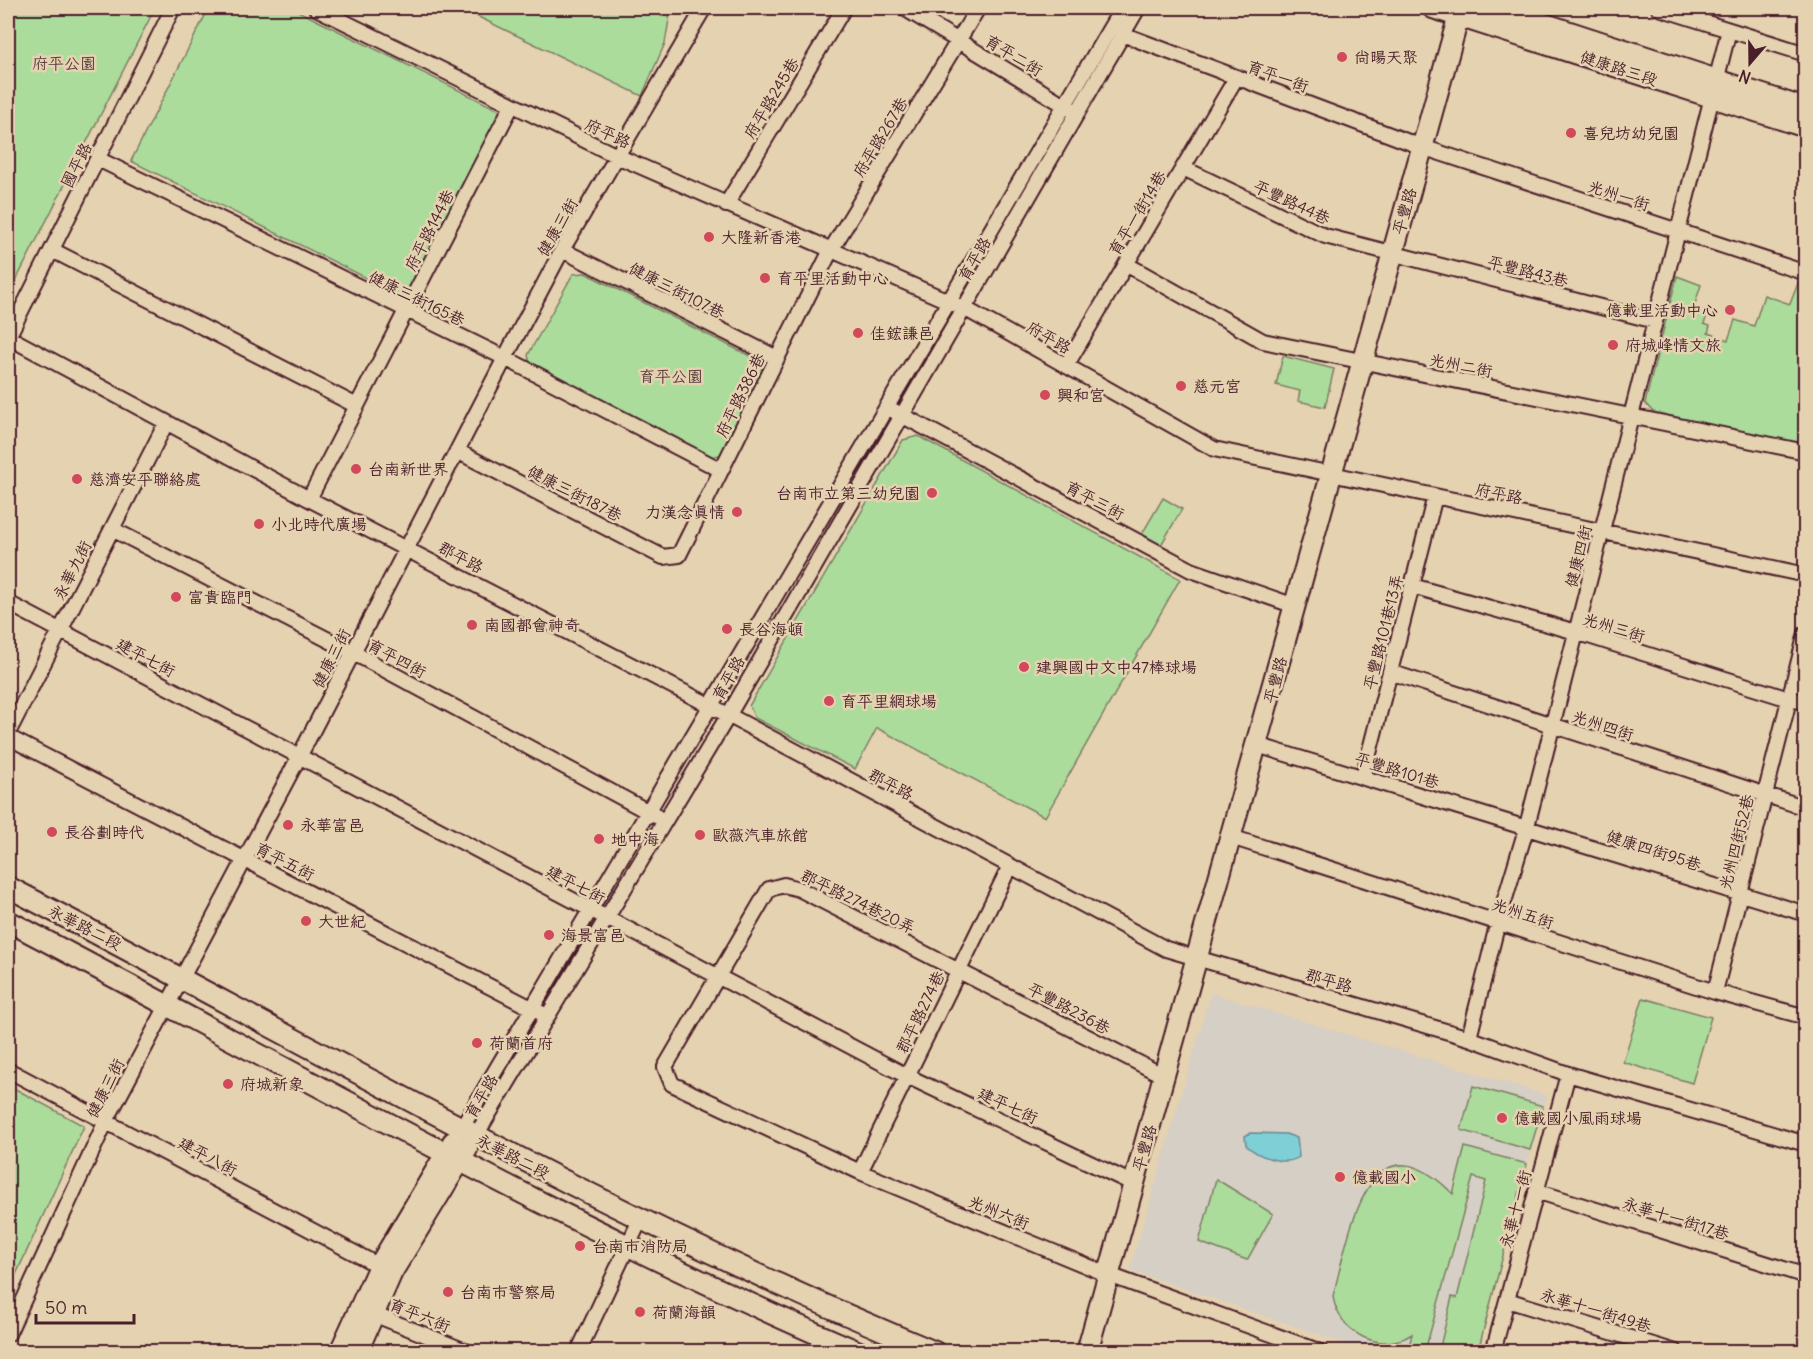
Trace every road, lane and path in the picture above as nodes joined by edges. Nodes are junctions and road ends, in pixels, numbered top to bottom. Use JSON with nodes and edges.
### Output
{"nodes":[{"id":1,"x":173,"y":8,"type":"edge"},
{"id":2,"x":316,"y":8,"type":"edge"},
{"id":3,"x":704,"y":8,"type":"edge"},
{"id":4,"x":844,"y":8,"type":"edge"},
{"id":5,"x":904,"y":8,"type":"edge"},
{"id":6,"x":978,"y":8,"type":"edge"},
{"id":7,"x":1122,"y":8,"type":"edge"},
{"id":8,"x":1138,"y":8,"type":"edge"},
{"id":9,"x":1433,"y":8,"type":"edge"},
{"id":10,"x":1496,"y":8,"type":"edge"},
{"id":11,"x":1659,"y":8,"type":"edge"},
{"id":12,"x":1460,"y":12,"type":"edge"},
{"id":13,"x":1729,"y":30,"type":"junction"},
{"id":14,"x":1122,"y":34,"type":"junction"},
{"id":15,"x":958,"y":40,"type":"junction"},
{"id":16,"x":1806,"y":54,"type":"edge"},
{"id":17,"x":1236,"y":78,"type":"junction"},
{"id":18,"x":1713,"y":89,"type":"junction"},
{"id":19,"x":512,"y":105,"type":"junction"},
{"id":20,"x":1071,"y":109,"type":"junction"},
{"id":21,"x":1806,"y":109,"type":"edge"},
{"id":22,"x":1806,"y":126,"type":"edge"},
{"id":23,"x":1422,"y":147,"type":"junction"},
{"id":24,"x":617,"y":156,"type":"junction"},
{"id":25,"x":98,"y":159,"type":"junction"},
{"id":26,"x":1183,"y":168,"type":"junction"},
{"id":27,"x":726,"y":205,"type":"junction"},
{"id":28,"x":1677,"y":231,"type":"junction"},
{"id":29,"x":52,"y":250,"type":"junction"},
{"id":30,"x":562,"y":250,"type":"junction"},
{"id":31,"x":831,"y":250,"type":"junction"},
{"id":32,"x":1393,"y":254,"type":"junction"},
{"id":33,"x":1126,"y":264,"type":"junction"},
{"id":34,"x":1806,"y":273,"type":"edge"},
{"id":35,"x":949,"y":302,"type":"junction"},
{"id":36,"x":964,"y":308,"type":"junction"},
{"id":37,"x":406,"y":312,"type":"junction"},
{"id":38,"x":1655,"y":321,"type":"junction"},
{"id":39,"x":8,"y":337,"type":"edge"},
{"id":40,"x":505,"y":358,"type":"junction"},
{"id":41,"x":777,"y":358,"type":"junction"},
{"id":42,"x":1363,"y":362,"type":"junction"},
{"id":43,"x":1066,"y":366,"type":"junction"},
{"id":44,"x":357,"y":406,"type":"junction"},
{"id":45,"x":887,"y":407,"type":"junction"},
{"id":46,"x":902,"y":415,"type":"junction"},
{"id":47,"x":1631,"y":415,"type":"junction"},
{"id":48,"x":165,"y":423,"type":"junction"},
{"id":49,"x":457,"y":451,"type":"junction"},
{"id":50,"x":1806,"y":452,"type":"edge"},
{"id":51,"x":721,"y":470,"type":"junction"},
{"id":52,"x":1332,"y":474,"type":"junction"},
{"id":53,"x":1435,"y":496,"type":"junction"},
{"id":54,"x":309,"y":499,"type":"junction"},
{"id":55,"x":112,"y":529,"type":"junction"},
{"id":56,"x":1602,"y":531,"type":"junction"},
{"id":57,"x":407,"y":547,"type":"junction"},
{"id":58,"x":679,"y":555,"type":"joint"},
{"id":59,"x":1806,"y":575,"type":"edge"},
{"id":60,"x":1412,"y":586,"type":"junction"},
{"id":61,"x":8,"y":603,"type":"edge"},
{"id":62,"x":1295,"y":606,"type":"junction"},
{"id":63,"x":59,"y":630,"type":"junction"},
{"id":64,"x":1576,"y":632,"type":"junction"},
{"id":65,"x":1806,"y":633,"type":"edge"},
{"id":66,"x":352,"y":652,"type":"junction"},
{"id":67,"x":1390,"y":672,"type":"junction"},
{"id":68,"x":1789,"y":699,"type":"junction"},
{"id":69,"x":1806,"y":702,"type":"edge"},
{"id":70,"x":711,"y":706,"type":"junction"},
{"id":71,"x":728,"y":716,"type":"junction"},
{"id":72,"x":1553,"y":725,"type":"junction"},
{"id":73,"x":8,"y":735,"type":"edge"},
{"id":74,"x":1257,"y":745,"type":"junction"},
{"id":75,"x":299,"y":757,"type":"junction"},
{"id":76,"x":1363,"y":777,"type":"junction"},
{"id":77,"x":1764,"y":795,"type":"junction"},
{"id":78,"x":1806,"y":808,"type":"edge"},
{"id":79,"x":649,"y":813,"type":"junction"},
{"id":80,"x":665,"y":820,"type":"junction"},
{"id":81,"x":1527,"y":826,"type":"junction"},
{"id":82,"x":1232,"y":837,"type":"junction"},
{"id":83,"x":244,"y":858,"type":"junction"},
{"id":84,"x":1010,"y":866,"type":"junction"},
{"id":85,"x":8,"y":887,"type":"edge"},
{"id":86,"x":1739,"y":894,"type":"junction"},
{"id":87,"x":591,"y":910,"type":"junction"},
{"id":88,"x":1806,"y":914,"type":"edge"},
{"id":89,"x":606,"y":918,"type":"junction"},
{"id":90,"x":8,"y":921,"type":"edge"},
{"id":91,"x":1498,"y":922,"type":"junction"},
{"id":92,"x":1197,"y":959,"type":"junction"},
{"id":93,"x":959,"y":969,"type":"junction"},
{"id":94,"x":181,"y":977,"type":"junction"},
{"id":95,"x":717,"y":977,"type":"junction"},
{"id":96,"x":1715,"y":992,"type":"junction"},
{"id":97,"x":167,"y":1004,"type":"junction"},
{"id":98,"x":533,"y":1008,"type":"junction"},
{"id":99,"x":547,"y":1017,"type":"junction"},
{"id":100,"x":1806,"y":1017,"type":"edge"},
{"id":101,"x":1469,"y":1038,"type":"junction"},
{"id":102,"x":8,"y":1070,"type":"edge"},
{"id":103,"x":1568,"y":1074,"type":"junction"},
{"id":104,"x":907,"y":1076,"type":"junction"},
{"id":105,"x":1164,"y":1076,"type":"junction"},
{"id":106,"x":672,"y":1084,"type":"joint"},
{"id":107,"x":106,"y":1121,"type":"junction"},
{"id":108,"x":468,"y":1133,"type":"junction"},
{"id":109,"x":1806,"y":1144,"type":"edge"},
{"id":110,"x":453,"y":1156,"type":"junction"},
{"id":111,"x":860,"y":1172,"type":"junction"},
{"id":112,"x":1134,"y":1184,"type":"junction"},
{"id":113,"x":1536,"y":1191,"type":"junction"},
{"id":114,"x":640,"y":1220,"type":"junction"},
{"id":115,"x":628,"y":1246,"type":"junction"},
{"id":116,"x":386,"y":1269,"type":"junction"},
{"id":117,"x":1109,"y":1275,"type":"junction"},
{"id":118,"x":1806,"y":1276,"type":"edge"},
{"id":119,"x":1507,"y":1300,"type":"junction"},
{"id":120,"x":367,"y":1312,"type":"junction"},
{"id":121,"x":8,"y":1334,"type":"edge"},
{"id":122,"x":340,"y":1352,"type":"edge"},
{"id":123,"x":357,"y":1352,"type":"edge"},
{"id":124,"x":468,"y":1352,"type":"edge"},
{"id":125,"x":578,"y":1352,"type":"edge"},
{"id":126,"x":859,"y":1352,"type":"edge"},
{"id":127,"x":935,"y":1352,"type":"edge"},
{"id":128,"x":1087,"y":1352,"type":"edge"},
{"id":129,"x":1321,"y":1352,"type":"edge"},
{"id":130,"x":1494,"y":1352,"type":"edge"},
{"id":131,"x":1676,"y":1352,"type":"edge"}],
"edges":[{"from":1,"to":25,"type":"street","name":"國平路"},
{"from":2,"to":19,"type":"street","name":"府平路"},
{"from":3,"to":24,"type":"street","name":"健康三街"},
{"from":4,"to":27,"type":"street","name":"府平路245巷"},
{"from":5,"to":15,"type":"street","name":"育平二街"},
{"from":6,"to":15,"type":"street","name":"府平路267巷"},
{"from":7,"to":20,"type":"street","name":"育平路"},
{"from":8,"to":14,"type":"street","name":"育平路"},
{"from":9,"to":12,"type":"street","name":"健康路三段"},
{"from":10,"to":18,"type":"street","name":"健康路三段"},
{"from":11,"to":13,"type":"street"},
{"from":12,"to":18,"type":"street","name":"健康路三段"},
{"from":12,"to":23,"type":"street","name":"平豐路"},
{"from":13,"to":16,"type":"street"},
{"from":13,"to":18,"type":"street","name":"健康四街"},
{"from":14,"to":17,"type":"street","name":"育平一街"},
{"from":14,"to":20,"type":"street","name":"育平路"},
{"from":15,"to":20,"type":"street","name":"育平二街"},
{"from":15,"to":31,"type":"street","name":"府平路267巷"},
{"from":17,"to":23,"type":"street","name":"育平一街"},
{"from":17,"to":26,"type":"street","name":"育平一街14巷"},
{"from":18,"to":21,"type":"street","name":"健康路三段"},
{"from":18,"to":22,"type":"street","name":"健康路三段"},
{"from":18,"to":28,"type":"street","name":"健康四街"},
{"from":19,"to":24,"type":"street","name":"府平路"},
{"from":19,"to":37,"type":"street","name":"府平路144巷"},
{"from":20,"to":35,"type":"street","name":"育平路"},
{"from":20,"to":36,"type":"street","name":"育平路"},
{"from":23,"to":28,"type":"street","name":"光州一街"},
{"from":23,"to":32,"type":"street","name":"平豐路"},
{"from":24,"to":27,"type":"street","name":"府平路"},
{"from":24,"to":30,"type":"street","name":"健康三街"},
{"from":25,"to":29,"type":"street","name":"國平路"},
{"from":25,"to":37,"type":"street","name":"健康三街165巷"},
{"from":26,"to":32,"type":"street","name":"平豐路44巷"},
{"from":26,"to":33,"type":"street","name":"育平一街14巷"},
{"from":27,"to":31,"type":"street","name":"府平路"},
{"from":28,"to":34,"type":"street","name":"光州一街"},
{"from":28,"to":38,"type":"street","name":"健康四街"},
{"from":29,"to":39,"type":"street","name":"國平路"},
{"from":29,"to":44,"type":"street"},
{"from":30,"to":40,"type":"street","name":"健康三街"},
{"from":30,"to":41,"type":"street","name":"健康三街107巷"},
{"from":31,"to":35,"type":"street","name":"府平路"},
{"from":31,"to":41,"type":"street","name":"府平路386巷"},
{"from":32,"to":38,"type":"street","name":"平豐路43巷"},
{"from":32,"to":42,"type":"street","name":"平豐路"},
{"from":33,"to":42,"type":"street","name":"光州二街"},
{"from":33,"to":43,"type":"street","name":"育平一街14巷"},
{"from":35,"to":36,"type":"street","name":"府平路"},
{"from":35,"to":45,"type":"street","name":"育平路"},
{"from":36,"to":43,"type":"street","name":"府平路"},
{"from":36,"to":46,"type":"street","name":"育平路"},
{"from":37,"to":40,"type":"street","name":"健康三街165巷"},
{"from":37,"to":44,"type":"street","name":"府平路144巷"},
{"from":38,"to":47,"type":"street","name":"健康四街"},
{"from":39,"to":48,"type":"street","name":"郡平路"},
{"from":40,"to":49,"type":"street","name":"健康三街"},
{"from":40,"to":51,"type":"street","name":"健康三街165巷"},
{"from":41,"to":51,"type":"street","name":"府平路386巷"},
{"from":42,"to":47,"type":"street","name":"光州二街"},
{"from":42,"to":52,"type":"street","name":"平豐路"},
{"from":43,"to":52,"type":"street","name":"府平路"},
{"from":44,"to":54,"type":"street","name":"府平路144巷"},
{"from":45,"to":46,"type":"street","name":"育平三街"},
{"from":45,"to":70,"type":"street","name":"育平路"},
{"from":46,"to":62,"type":"street","name":"育平三街"},
{"from":46,"to":71,"type":"street","name":"育平路"},
{"from":47,"to":50,"type":"street","name":"光州二街"},
{"from":47,"to":56,"type":"street","name":"健康四街"},
{"from":48,"to":54,"type":"street","name":"郡平路"},
{"from":48,"to":55,"type":"street","name":"永華九街"},
{"from":49,"to":57,"type":"street","name":"健康三街"},
{"from":49,"to":58,"type":"street","name":"健康三街187巷"},
{"from":51,"to":58,"type":"street","name":"府平路386巷"},
{"from":52,"to":53,"type":"street","name":"府平路"},
{"from":52,"to":62,"type":"street","name":"平豐路"},
{"from":53,"to":56,"type":"street","name":"府平路"},
{"from":53,"to":60,"type":"street","name":"平豐路101巷13弄"},
{"from":54,"to":57,"type":"street","name":"郡平路"},
{"from":55,"to":63,"type":"street","name":"永華九街"},
{"from":55,"to":66,"type":"street","name":"育平四街"},
{"from":56,"to":59,"type":"street","name":"府平路"},
{"from":56,"to":64,"type":"street","name":"健康四街"},
{"from":57,"to":66,"type":"street","name":"健康三街"},
{"from":57,"to":70,"type":"street","name":"郡平路"},
{"from":60,"to":64,"type":"street","name":"光州三街"},
{"from":60,"to":67,"type":"street","name":"平豐路101巷13弄"},
{"from":61,"to":63,"type":"street","name":"建平七街"},
{"from":62,"to":74,"type":"street","name":"平豐路"},
{"from":63,"to":73,"type":"street","name":"永華九街"},
{"from":63,"to":75,"type":"street","name":"建平七街"},
{"from":64,"to":68,"type":"street","name":"光州三街"},
{"from":64,"to":72,"type":"street","name":"健康四街"},
{"from":65,"to":68,"type":"street","name":"光州四街52巷"},
{"from":66,"to":75,"type":"street","name":"健康三街"},
{"from":66,"to":79,"type":"street","name":"育平四街"},
{"from":67,"to":72,"type":"street","name":"光州四街"},
{"from":67,"to":76,"type":"street","name":"平豐路101巷13弄"},
{"from":68,"to":69,"type":"street","name":"光州三街"},
{"from":68,"to":77,"type":"street","name":"光州四街52巷"},
{"from":70,"to":71,"type":"street","name":"郡平路"},
{"from":70,"to":79,"type":"street","name":"育平路"},
{"from":71,"to":80,"type":"street","name":"育平路"},
{"from":71,"to":84,"type":"street","name":"郡平路"},
{"from":72,"to":77,"type":"street","name":"光州四街"},
{"from":72,"to":81,"type":"street","name":"健康四街"},
{"from":73,"to":83,"type":"street","name":"育平五街"},
{"from":74,"to":76,"type":"street","name":"平豐路101巷"},
{"from":74,"to":82,"type":"street","name":"平豐路"},
{"from":75,"to":83,"type":"street","name":"健康三街"},
{"from":75,"to":87,"type":"street","name":"建平七街"},
{"from":76,"to":81,"type":"street","name":"平豐路101巷"},
{"from":77,"to":78,"type":"street","name":"光州四街"},
{"from":77,"to":86,"type":"street","name":"光州四街52巷"},
{"from":79,"to":80,"type":"street","name":"育平四街"},
{"from":79,"to":87,"type":"street","name":"育平路"},
{"from":80,"to":89,"type":"street","name":"育平路"},
{"from":81,"to":86,"type":"street","name":"健康四街95巷"},
{"from":81,"to":91,"type":"street","name":"健康四街"},
{"from":82,"to":91,"type":"street","name":"光州五街"},
{"from":82,"to":92,"type":"street","name":"平豐路"},
{"from":83,"to":94,"type":"street","name":"健康三街"},
{"from":83,"to":98,"type":"street","name":"育平五街"},
{"from":84,"to":92,"type":"street","name":"郡平路"},
{"from":84,"to":93,"type":"street","name":"郡平路274巷"},
{"from":85,"to":94,"type":"street","name":"永華路二段"},
{"from":86,"to":88,"type":"street","name":"健康四街95巷"},
{"from":86,"to":96,"type":"street","name":"光州四街52巷"},
{"from":87,"to":89,"type":"street","name":"建平七街"},
{"from":87,"to":98,"type":"street","name":"育平路"},
{"from":89,"to":95,"type":"street","name":"建平七街"},
{"from":89,"to":99,"type":"street","name":"育平路"},
{"from":90,"to":97,"type":"street","name":"永華路二段"},
{"from":91,"to":96,"type":"street","name":"光州五街"},
{"from":91,"to":101,"type":"street","name":"健康四街"},
{"from":92,"to":101,"type":"street","name":"郡平路"},
{"from":92,"to":105,"type":"street","name":"平豐路"},
{"from":93,"to":95,"type":"street","name":"郡平路274巷20弄"},
{"from":93,"to":104,"type":"street","name":"郡平路274巷"},
{"from":93,"to":105,"type":"street","name":"平豐路236巷"},
{"from":94,"to":97,"type":"street","name":"健康三街"},
{"from":94,"to":108,"type":"street","name":"永華路二段"},
{"from":95,"to":104,"type":"street","name":"建平七街"},
{"from":95,"to":106,"type":"street","name":"郡平路274巷20弄"},
{"from":96,"to":100,"type":"street","name":"光州五街"},
{"from":97,"to":107,"type":"street","name":"健康三街"},
{"from":97,"to":110,"type":"street","name":"永華路二段"},
{"from":98,"to":99,"type":"street","name":"育平五街"},
{"from":98,"to":108,"type":"street","name":"育平路"},
{"from":99,"to":108,"type":"street","name":"育平路"},
{"from":101,"to":103,"type":"street","name":"郡平路"},
{"from":102,"to":107,"type":"street","name":"建平八街"},
{"from":103,"to":109,"type":"street","name":"郡平路"},
{"from":103,"to":113,"type":"street","name":"永華十一街"},
{"from":104,"to":111,"type":"street","name":"郡平路274巷"},
{"from":104,"to":112,"type":"street","name":"建平七街"},
{"from":105,"to":112,"type":"street","name":"平豐路"},
{"from":106,"to":111,"type":"street","name":"光州六街"},
{"from":107,"to":116,"type":"street","name":"建平八街"},
{"from":107,"to":121,"type":"street","name":"健康三街"},
{"from":108,"to":110,"type":"street","name":"育平路"},
{"from":108,"to":114,"type":"street","name":"永華路二段"},
{"from":110,"to":115,"type":"street","name":"永華路二段"},
{"from":110,"to":116,"type":"street","name":"育平路"},
{"from":111,"to":117,"type":"street","name":"光州六街"},
{"from":112,"to":117,"type":"street","name":"平豐路"},
{"from":113,"to":118,"type":"street","name":"永華十一街17巷"},
{"from":113,"to":119,"type":"street","name":"永華十一街"},
{"from":114,"to":115,"type":"street"},
{"from":114,"to":127,"type":"street","name":"永華路二段"},
{"from":115,"to":125,"type":"street"},
{"from":115,"to":126,"type":"street","name":"永華路二段"},
{"from":116,"to":120,"type":"street","name":"育平路"},
{"from":117,"to":128,"type":"street","name":"平豐路"},
{"from":117,"to":129,"type":"street","name":"光州六街"},
{"from":119,"to":130,"type":"street","name":"永華十一街"},
{"from":119,"to":131,"type":"street","name":"永華十一街49巷"},
{"from":120,"to":122,"type":"street","name":"育平路"},
{"from":120,"to":123,"type":"street","name":"育平路"},
{"from":120,"to":124,"type":"street","name":"育平六街"}]}
